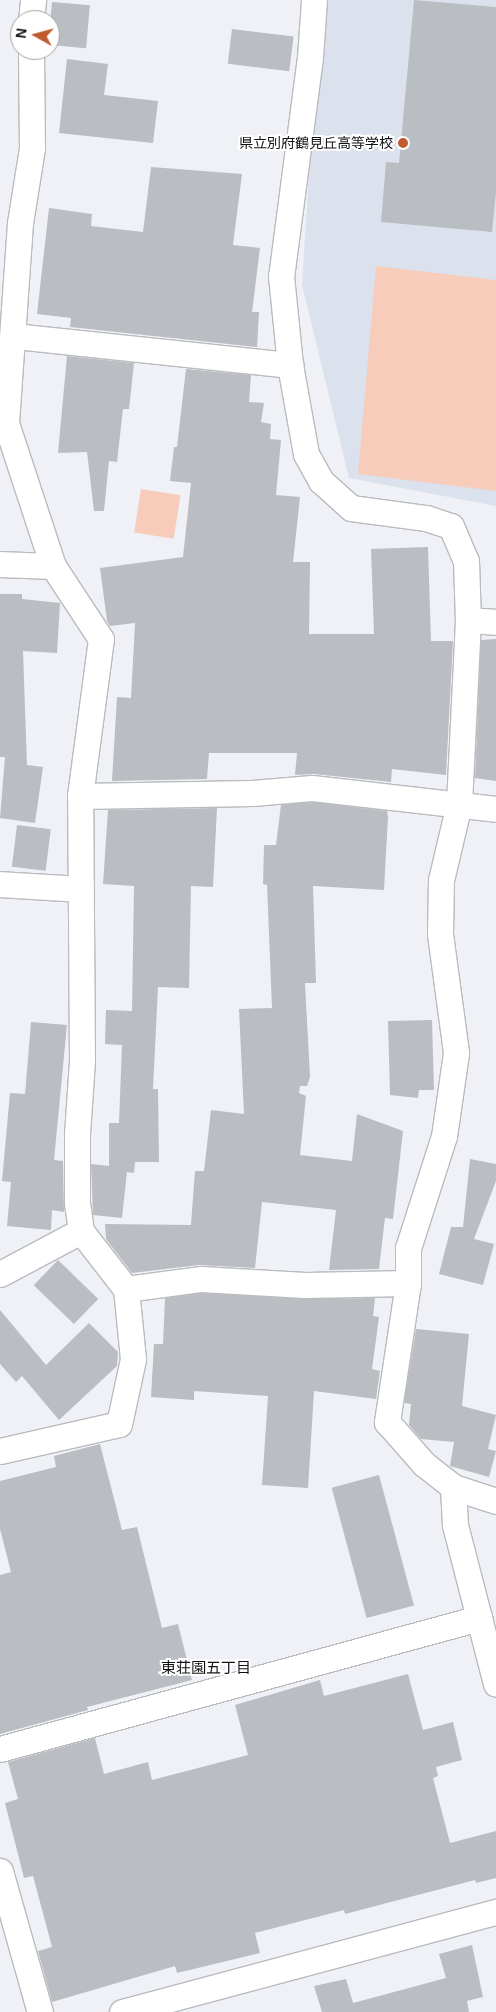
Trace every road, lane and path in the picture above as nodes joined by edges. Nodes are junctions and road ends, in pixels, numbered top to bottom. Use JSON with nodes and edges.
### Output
{"nodes":[{"id":1,"x":314,"y":0,"type":"edge"},
{"id":2,"x":31,"y":60,"type":"edge"},
{"id":3,"x":14,"y":336,"type":"junction"},
{"id":4,"x":290,"y":365,"type":"junction"},
{"id":5,"x":5,"y":403,"type":"edge"},
{"id":6,"x":0,"y":564,"type":"edge"},
{"id":7,"x":53,"y":566,"type":"junction"},
{"id":8,"x":468,"y":620,"type":"junction"},
{"id":9,"x":496,"y":622,"type":"edge"},
{"id":10,"x":80,"y":796,"type":"junction"},
{"id":11,"x":459,"y":804,"type":"junction"},
{"id":12,"x":496,"y":809,"type":"edge"},
{"id":13,"x":0,"y":884,"type":"edge"},
{"id":14,"x":81,"y":889,"type":"junction"},
{"id":15,"x":81,"y":1231,"type":"junction"},
{"id":16,"x":0,"y":1274,"type":"edge"},
{"id":17,"x":408,"y":1283,"type":"junction"},
{"id":18,"x":126,"y":1289,"type":"junction"},
{"id":19,"x":0,"y":1451,"type":"edge"},
{"id":20,"x":453,"y":1487,"type":"junction"},
{"id":21,"x":496,"y":1502,"type":"edge"},
{"id":22,"x":479,"y":1618,"type":"junction"},
{"id":23,"x":496,"y":1684,"type":"edge"},
{"id":24,"x":0,"y":1749,"type":"edge"},
{"id":25,"x":0,"y":1872,"type":"edge"},
{"id":26,"x":496,"y":1912,"type":"edge"},
{"id":27,"x":40,"y":2012,"type":"edge"},
{"id":28,"x":122,"y":2012,"type":"edge"}],
"edges":[{"from":1,"to":4,"type":"street"},
{"from":2,"to":3,"type":"street"},
{"from":3,"to":4,"type":"street"},
{"from":3,"to":5,"type":"street"},
{"from":4,"to":8,"type":"street"},
{"from":5,"to":7,"type":"street"},
{"from":6,"to":7,"type":"street"},
{"from":7,"to":10,"type":"street"},
{"from":8,"to":9,"type":"street"},
{"from":8,"to":11,"type":"street"},
{"from":10,"to":11,"type":"street"},
{"from":10,"to":14,"type":"street"},
{"from":11,"to":12,"type":"street"},
{"from":11,"to":17,"type":"street"},
{"from":13,"to":14,"type":"street"},
{"from":14,"to":15,"type":"street"},
{"from":15,"to":16,"type":"street"},
{"from":15,"to":18,"type":"street"},
{"from":17,"to":18,"type":"street"},
{"from":17,"to":20,"type":"street"},
{"from":18,"to":19,"type":"street"},
{"from":20,"to":21,"type":"street"},
{"from":20,"to":22,"type":"street"},
{"from":22,"to":23,"type":"street"},
{"from":22,"to":24,"type":"street"},
{"from":25,"to":27,"type":"street"},
{"from":26,"to":28,"type":"street"}]}
